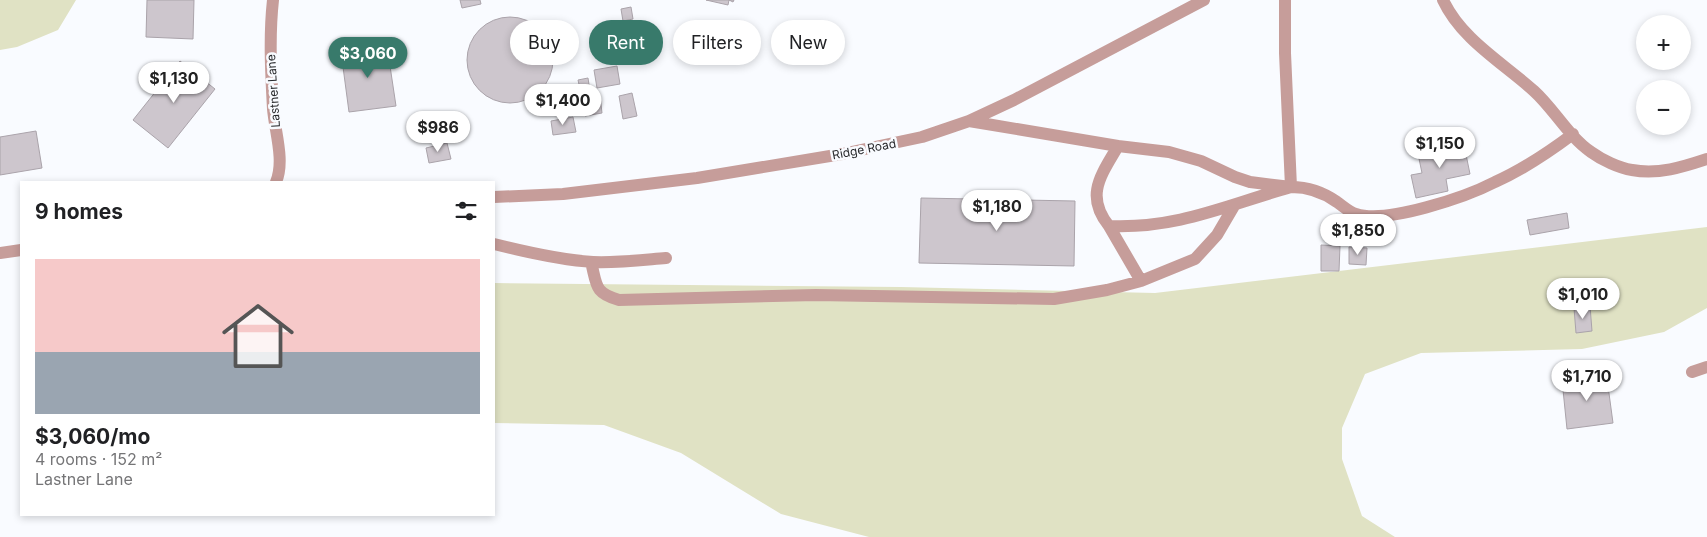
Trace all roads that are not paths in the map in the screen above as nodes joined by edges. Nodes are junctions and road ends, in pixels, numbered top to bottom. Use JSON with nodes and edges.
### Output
{"nodes":[{"id":1,"x":273,"y":0,"type":"edge"},
{"id":2,"x":1204,"y":0,"type":"edge"},
{"id":3,"x":1285,"y":0,"type":"edge"},
{"id":4,"x":1443,"y":0,"type":"edge"},
{"id":5,"x":969,"y":121,"type":"junction"},
{"id":6,"x":1573,"y":134,"type":"junction"},
{"id":7,"x":1118,"y":146,"type":"junction"},
{"id":8,"x":1707,"y":159,"type":"edge"},
{"id":9,"x":280,"y":181,"type":"edge"},
{"id":10,"x":1291,"y":187,"type":"junction"},
{"id":11,"x":495,"y":197,"type":"edge"},
{"id":12,"x":1234,"y":206,"type":"junction"},
{"id":13,"x":1109,"y":226,"type":"junction"},
{"id":14,"x":495,"y":244,"type":"edge"},
{"id":15,"x":20,"y":250,"type":"edge"},
{"id":16,"x":0,"y":254,"type":"edge"},
{"id":17,"x":666,"y":258,"type":"dead end"},
{"id":18,"x":591,"y":262,"type":"junction"},
{"id":19,"x":1141,"y":281,"type":"junction"},
{"id":20,"x":1707,"y":367,"type":"edge"},
{"id":21,"x":1692,"y":372,"type":"dead end"}],
"edges":[{"from":1,"to":9,"type":"street","name":"Lastner Lane"},
{"from":2,"to":5,"type":"street","name":"Ridge Road"},
{"from":3,"to":10,"type":"street"},
{"from":4,"to":6,"type":"street"},
{"from":5,"to":7,"type":"street"},
{"from":5,"to":11,"type":"street","name":"Ridge Road"},
{"from":6,"to":8,"type":"street"},
{"from":6,"to":10,"type":"street"},
{"from":7,"to":10,"type":"street"},
{"from":7,"to":13,"type":"street"},
{"from":10,"to":12,"type":"street"},
{"from":12,"to":13,"type":"street"},
{"from":12,"to":19,"type":"street"},
{"from":13,"to":19,"type":"street"},
{"from":14,"to":18,"type":"street"},
{"from":15,"to":16,"type":"street"},
{"from":17,"to":18,"type":"street"},
{"from":18,"to":19,"type":"street"},
{"from":20,"to":21,"type":"street"}]}
